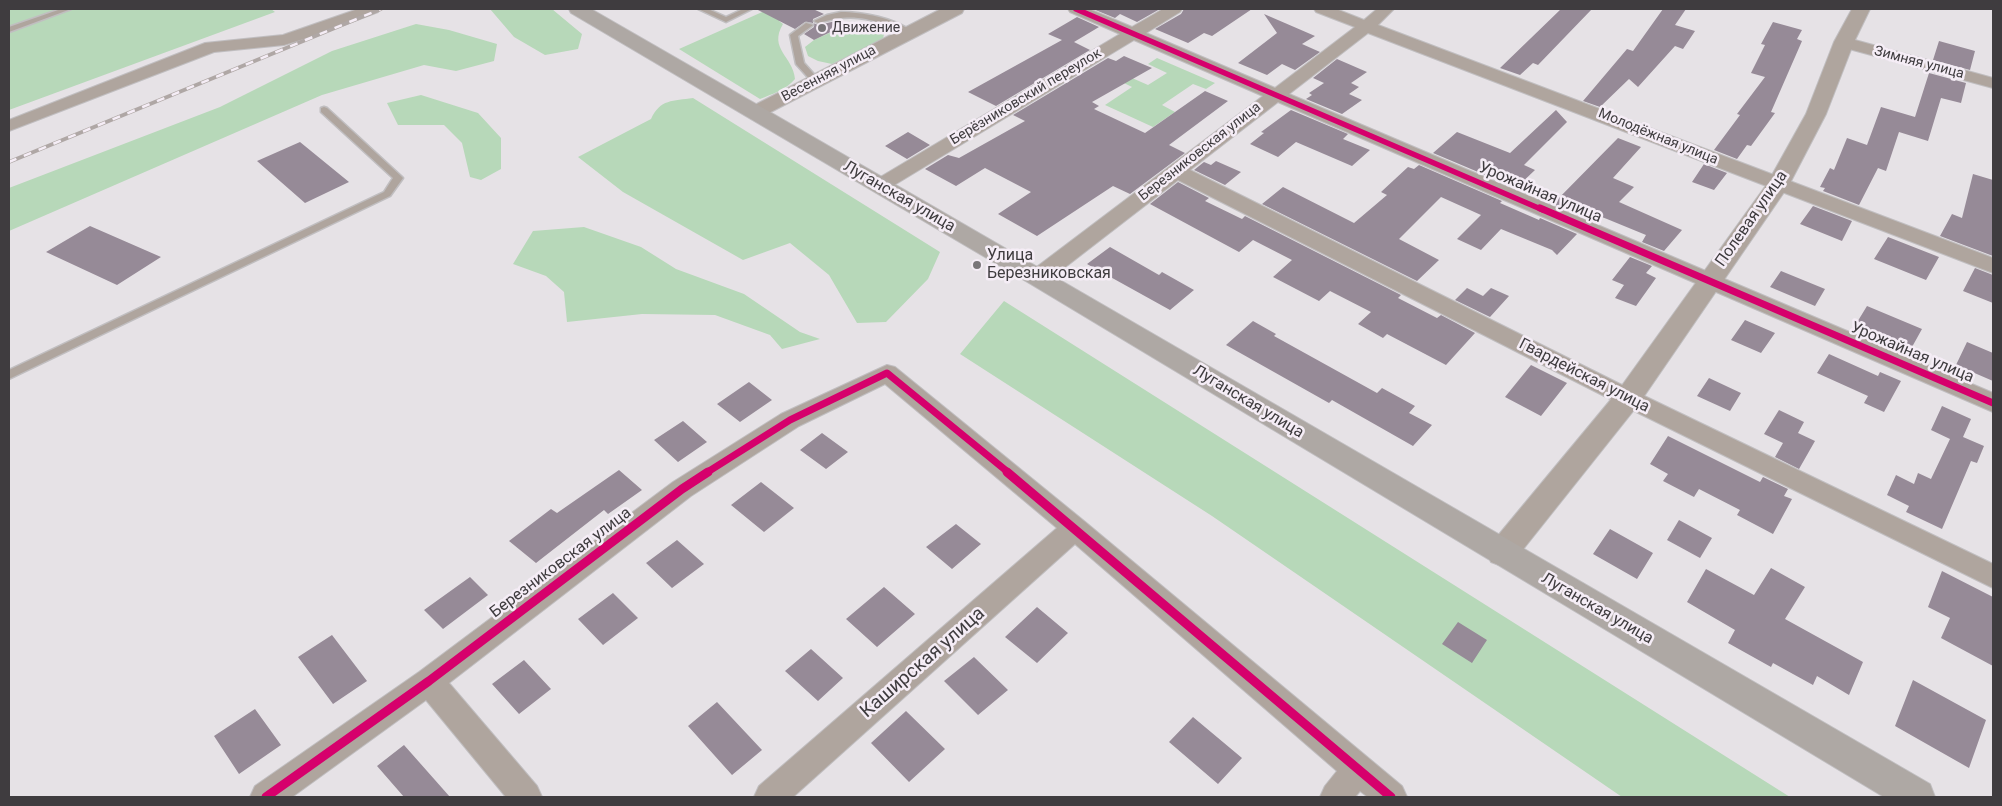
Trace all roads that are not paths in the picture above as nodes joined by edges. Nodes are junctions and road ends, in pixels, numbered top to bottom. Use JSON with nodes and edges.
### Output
{"nodes":[{"id":1,"x":67,"y":9,"type":"edge"},
{"id":2,"x":372,"y":9,"type":"edge"},
{"id":3,"x":578,"y":9,"type":"edge"},
{"id":4,"x":702,"y":9,"type":"edge"},
{"id":5,"x":748,"y":9,"type":"edge"},
{"id":6,"x":955,"y":9,"type":"edge"},
{"id":7,"x":1076,"y":9,"type":"edge"},
{"id":8,"x":1174,"y":9,"type":"edge"},
{"id":9,"x":1322,"y":9,"type":"edge"},
{"id":10,"x":1386,"y":9,"type":"edge"},
{"id":11,"x":1861,"y":9,"type":"edge"},
{"id":12,"x":818,"y":21,"type":"dead end"},
{"id":13,"x":808,"y":25,"type":"dead end"},
{"id":14,"x":1368,"y":25,"type":"junction"},
{"id":15,"x":9,"y":30,"type":"edge"},
{"id":16,"x":908,"y":32,"type":"junction"},
{"id":17,"x":1131,"y":33,"type":"junction"},
{"id":18,"x":1844,"y":42,"type":"junction"},
{"id":19,"x":816,"y":81,"type":"junction"},
{"id":20,"x":1993,"y":83,"type":"edge"},
{"id":21,"x":1275,"y":94,"type":"junction"},
{"id":22,"x":324,"y":110,"type":"dead end"},
{"id":23,"x":756,"y":112,"type":"junction"},
{"id":24,"x":9,"y":126,"type":"edge"},
{"id":25,"x":1176,"y":171,"type":"junction"},
{"id":26,"x":1778,"y":185,"type":"junction"},
{"id":27,"x":879,"y":186,"type":"junction"},
{"id":28,"x":1993,"y":266,"type":"edge"},
{"id":29,"x":1038,"y":277,"type":"junction"},
{"id":30,"x":1709,"y":280,"type":"junction"},
{"id":31,"x":9,"y":375,"type":"edge"},
{"id":32,"x":1628,"y":398,"type":"junction"},
{"id":33,"x":1993,"y":403,"type":"edge"},
{"id":34,"x":1075,"y":528,"type":"junction"},
{"id":35,"x":1502,"y":553,"type":"junction"},
{"id":36,"x":1993,"y":578,"type":"edge"},
{"id":37,"x":430,"y":681,"type":"junction"},
{"id":38,"x":1358,"y":769,"type":"junction"},
{"id":39,"x":266,"y":797,"type":"edge"},
{"id":40,"x":526,"y":797,"type":"edge"},
{"id":41,"x":770,"y":797,"type":"edge"},
{"id":42,"x":1336,"y":797,"type":"edge"},
{"id":43,"x":1392,"y":797,"type":"edge"},
{"id":44,"x":1917,"y":797,"type":"edge"}],
"edges":[{"from":1,"to":15,"type":"lane"},
{"from":2,"to":24,"type":"street"},
{"from":3,"to":23,"type":"highway","name":"Луганская улица"},
{"from":4,"to":5,"type":"lane"},
{"from":6,"to":16,"type":"street","name":"Весенняя улица"},
{"from":7,"to":17,"type":"street","name":"Урожайная улица"},
{"from":8,"to":17,"type":"street","name":"Берёзниковский переулок"},
{"from":9,"to":14,"type":"street","name":"Молодёжная улица"},
{"from":10,"to":14,"type":"street","name":"Березниковская улица"},
{"from":11,"to":18,"type":"street","name":"Полевая улица"},
{"from":12,"to":16,"type":"lane"},
{"from":13,"to":19,"type":"lane"},
{"from":14,"to":21,"type":"street","name":"Березниковская улица"},
{"from":14,"to":26,"type":"street","name":"Молодёжная улица"},
{"from":16,"to":19,"type":"street","name":"Весенняя улица"},
{"from":17,"to":21,"type":"street","name":"Урожайная улица"},
{"from":17,"to":27,"type":"street","name":"Берёзниковский переулок"},
{"from":18,"to":20,"type":"street","name":"Зимняя улица"},
{"from":18,"to":26,"type":"street","name":"Полевая улица"},
{"from":19,"to":23,"type":"street","name":"Весенняя улица"},
{"from":21,"to":25,"type":"street","name":"Березниковская улица"},
{"from":21,"to":30,"type":"street","name":"Урожайная улица"},
{"from":22,"to":31,"type":"lane"},
{"from":23,"to":27,"type":"highway","name":"Луганская улица"},
{"from":25,"to":29,"type":"street","name":"Березниковская улица"},
{"from":25,"to":32,"type":"street","name":"Гвардейская улица"},
{"from":26,"to":28,"type":"street","name":"Молодёжная улица"},
{"from":26,"to":30,"type":"street","name":"Полевая улица"},
{"from":27,"to":29,"type":"highway","name":"Луганская улица"},
{"from":29,"to":35,"type":"highway","name":"Луганская улица"},
{"from":30,"to":32,"type":"street","name":"Полевая улица"},
{"from":30,"to":33,"type":"street","name":"Урожайная улица"},
{"from":32,"to":35,"type":"street","name":"Полевая улица"},
{"from":32,"to":36,"type":"street","name":"Гвардейская улица"},
{"from":34,"to":37,"type":"street","name":"Березниковская улица"},
{"from":34,"to":38,"type":"street"},
{"from":34,"to":41,"type":"street","name":"Каширская улица"},
{"from":35,"to":44,"type":"highway","name":"Луганская улица"},
{"from":37,"to":39,"type":"street","name":"Березниковская улица"},
{"from":37,"to":40,"type":"street"},
{"from":38,"to":42,"type":"street"},
{"from":38,"to":43,"type":"street"}]}
